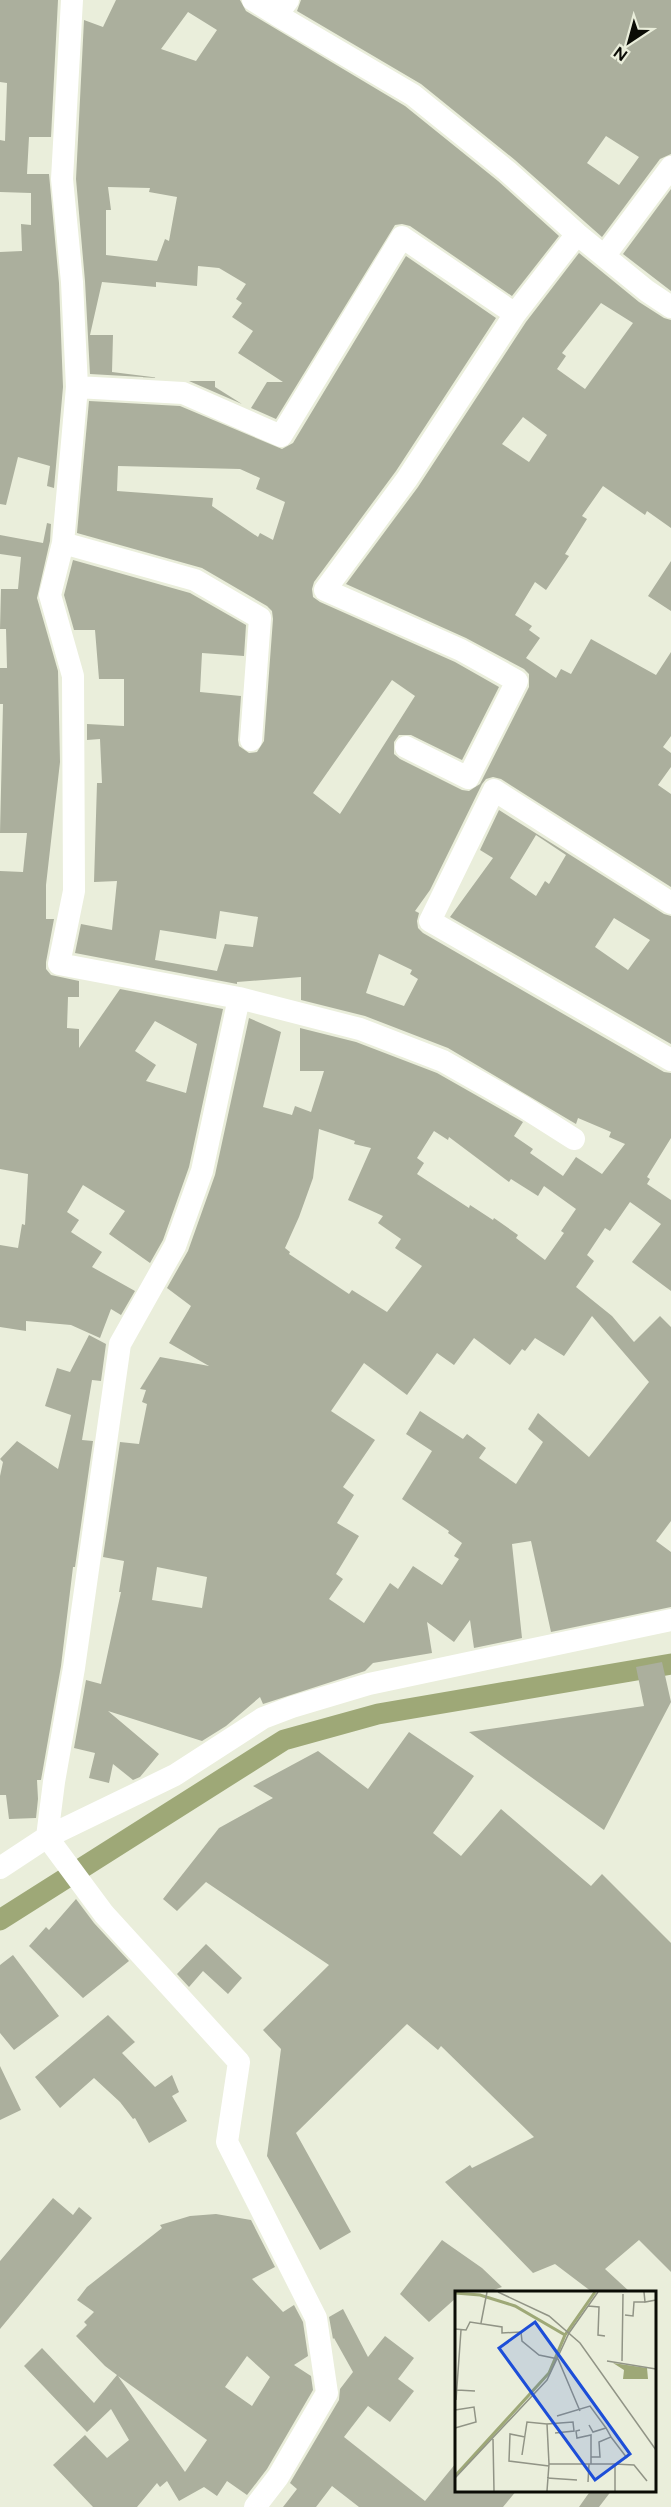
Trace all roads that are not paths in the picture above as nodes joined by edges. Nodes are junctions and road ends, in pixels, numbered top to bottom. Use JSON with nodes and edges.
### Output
{"nodes":[{"id":1,"x":72,"y":0,"type":"edge"},
{"id":2,"x":253,"y":0,"type":"edge"},
{"id":3,"x":282,"y":8,"type":"edge"},
{"id":4,"x":671,"y":167,"type":"edge"},
{"id":5,"x":577,"y":234,"type":"junction"},
{"id":6,"x":604,"y":255,"type":"junction"},
{"id":7,"x":671,"y":307,"type":"edge"},
{"id":8,"x":515,"y":314,"type":"junction"},
{"id":9,"x":77,"y":387,"type":"junction"},
{"id":10,"x":63,"y":543,"type":"junction"},
{"id":11,"x":251,"y":741,"type":"dead end"},
{"id":12,"x":406,"y":747,"type":"dead end"},
{"id":13,"x":671,"y":903,"type":"edge"},
{"id":14,"x":239,"y":998,"type":"junction"},
{"id":15,"x":671,"y":1060,"type":"edge"},
{"id":16,"x":574,"y":1139,"type":"dead end"},
{"id":17,"x":671,"y":1620,"type":"edge"},
{"id":18,"x":47,"y":1837,"type":"junction"},
{"id":19,"x":0,"y":1868,"type":"edge"},
{"id":20,"x":255,"y":2507,"type":"edge"}],
"edges":[{"from":1,"to":9,"type":"street"},
{"from":2,"to":3,"type":"street"},
{"from":3,"to":5,"type":"street"},
{"from":4,"to":6,"type":"street"},
{"from":5,"to":6,"type":"street"},
{"from":5,"to":8,"type":"street"},
{"from":6,"to":7,"type":"street"},
{"from":8,"to":9,"type":"street"},
{"from":8,"to":12,"type":"street"},
{"from":9,"to":10,"type":"street"},
{"from":10,"to":11,"type":"street"},
{"from":10,"to":14,"type":"street"},
{"from":13,"to":15,"type":"street"},
{"from":14,"to":16,"type":"street"},
{"from":14,"to":18,"type":"street"},
{"from":17,"to":18,"type":"street"},
{"from":18,"to":19,"type":"street"},
{"from":18,"to":20,"type":"street"}]}
